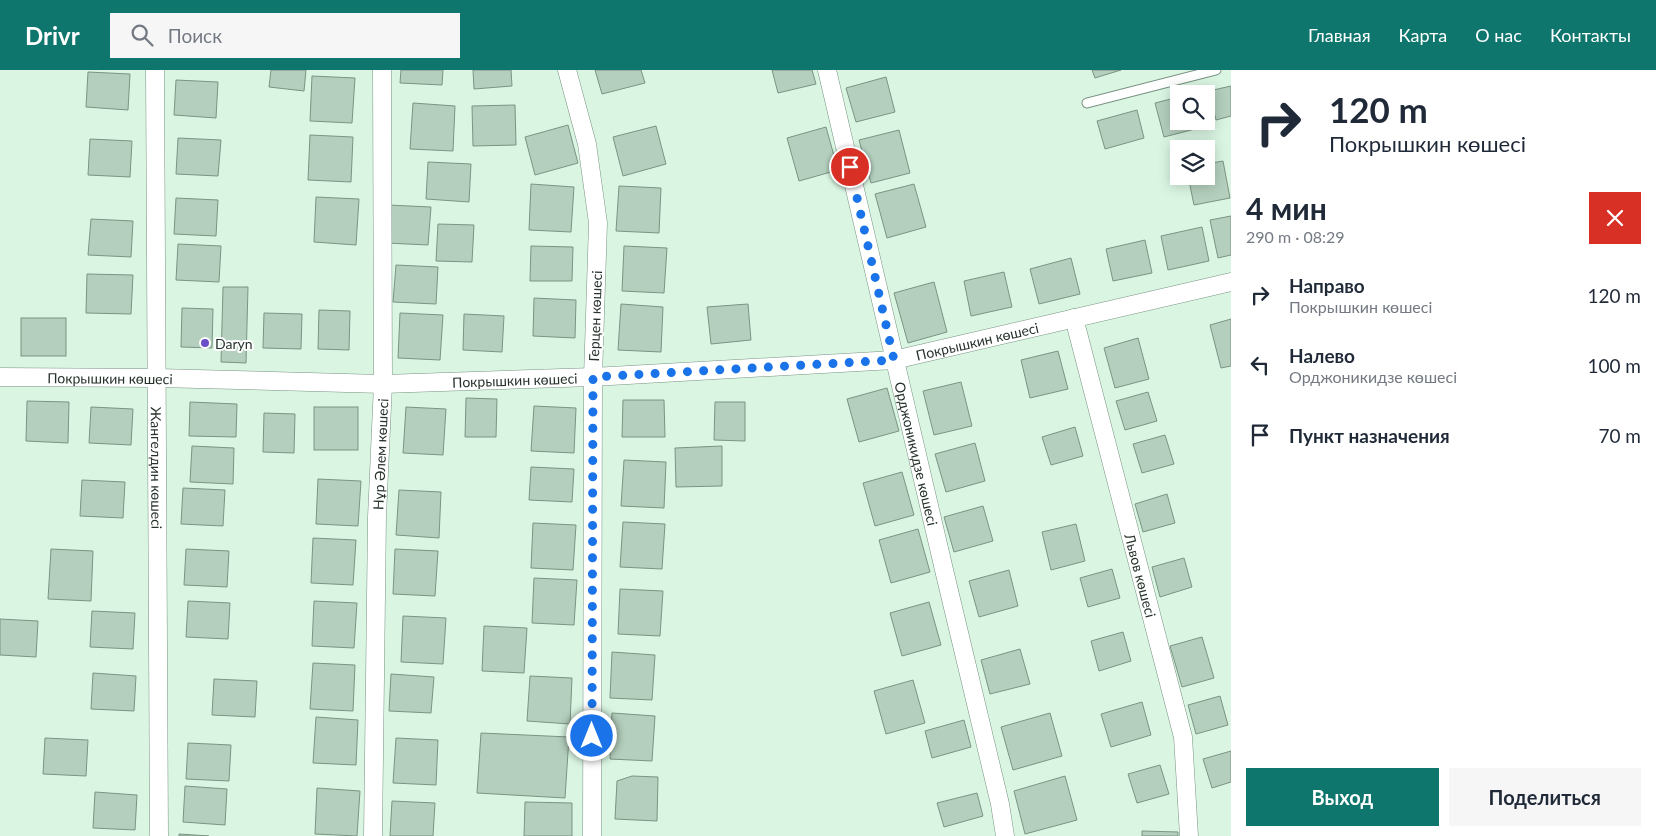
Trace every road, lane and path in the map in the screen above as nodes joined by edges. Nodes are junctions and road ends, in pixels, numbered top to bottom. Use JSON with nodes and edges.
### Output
{"nodes":[{"id":1,"x":155,"y":70,"type":"edge"},
{"id":2,"x":382,"y":70,"type":"edge"},
{"id":3,"x":568,"y":70,"type":"edge"},
{"id":4,"x":827,"y":70,"type":"edge"},
{"id":5,"x":1216,"y":70,"type":"edge"},
{"id":6,"x":1088,"y":103,"type":"dead end"},
{"id":7,"x":1231,"y":282,"type":"edge"},
{"id":8,"x":1074,"y":318,"type":"junction"},
{"id":9,"x":894,"y":360,"type":"junction"},
{"id":10,"x":0,"y":377,"type":"edge"},
{"id":11,"x":593,"y":377,"type":"junction"},
{"id":12,"x":158,"y":378,"type":"junction"},
{"id":13,"x":383,"y":384,"type":"junction"},
{"id":14,"x":159,"y":836,"type":"edge"},
{"id":15,"x":372,"y":836,"type":"edge"},
{"id":16,"x":592,"y":836,"type":"edge"},
{"id":17,"x":1005,"y":836,"type":"edge"},
{"id":18,"x":1189,"y":836,"type":"edge"}],
"edges":[{"from":1,"to":12,"type":"street","name":"Жангелдин көшесі"},
{"from":2,"to":13,"type":"street","name":"Нұр Әлем көшесі"},
{"from":3,"to":11,"type":"street","name":"Герцен көшесі"},
{"from":4,"to":9,"type":"street","name":"Орджоникидзе көшесі"},
{"from":5,"to":6,"type":"lane"},
{"from":7,"to":8,"type":"street","name":"Покрышкин көшесі"},
{"from":8,"to":9,"type":"street","name":"Покрышкин көшесі"},
{"from":8,"to":18,"type":"street","name":"Львов көшесі"},
{"from":9,"to":11,"type":"street","name":"Покрышкин көшесі"},
{"from":9,"to":17,"type":"street","name":"Орджоникидзе көшесі"},
{"from":10,"to":12,"type":"street","name":"Покрышкин көшесі"},
{"from":11,"to":13,"type":"street","name":"Покрышкин көшесі"},
{"from":11,"to":16,"type":"street","name":"Герцен көшесі"},
{"from":12,"to":13,"type":"street","name":"Покрышкин көшесі"},
{"from":12,"to":14,"type":"street","name":"Жангелдин көшесі"},
{"from":13,"to":15,"type":"street","name":"Нұр Әлем көшесі"}]}
